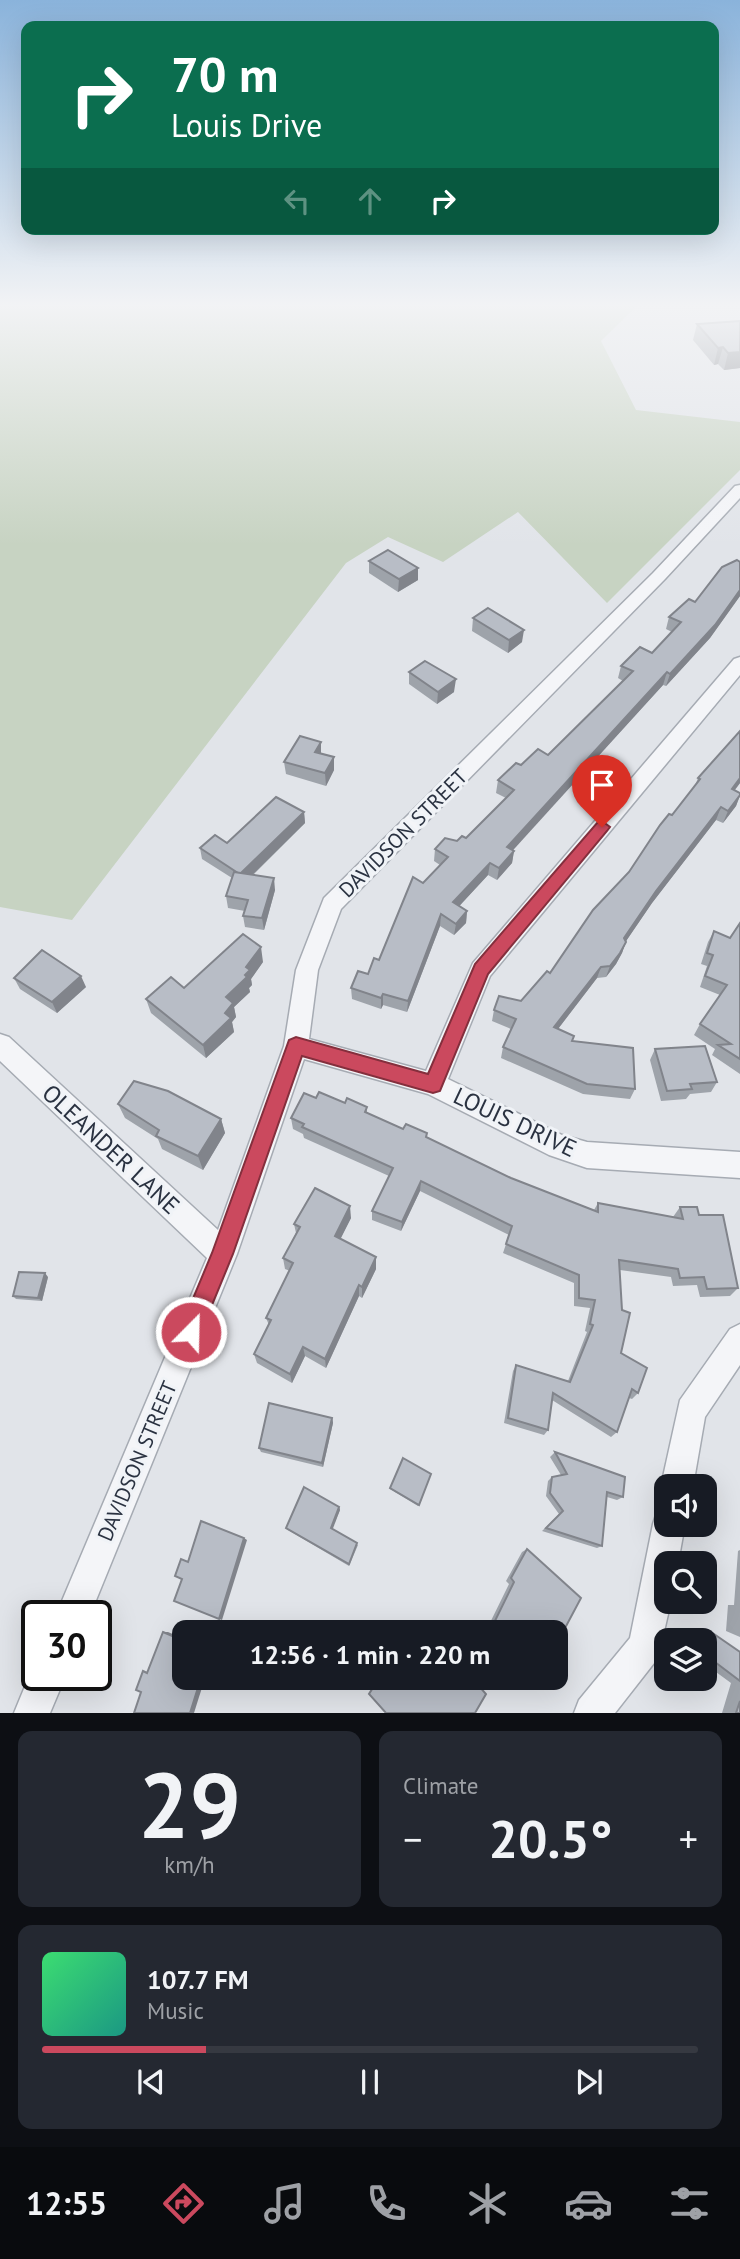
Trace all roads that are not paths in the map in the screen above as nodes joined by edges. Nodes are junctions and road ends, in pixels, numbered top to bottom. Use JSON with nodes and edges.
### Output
{"nodes":[{"id":1,"x":740,"y":489,"type":"edge"},
{"id":2,"x":740,"y":663,"type":"edge"},
{"id":3,"x":0,"y":1045,"type":"edge"},
{"id":4,"x":296,"y":1046,"type":"junction"},
{"id":5,"x":433,"y":1084,"type":"junction"},
{"id":6,"x":740,"y":1165,"type":"edge"},
{"id":7,"x":223,"y":1254,"type":"junction"},
{"id":8,"x":740,"y":1339,"type":"edge"},
{"id":9,"x":679,"y":1474,"type":"edge"},
{"id":10,"x":667,"y":1537,"type":"edge"},
{"id":11,"x":79,"y":1600,"type":"edge"},
{"id":12,"x":42,"y":1691,"type":"edge"},
{"id":13,"x":33,"y":1713,"type":"edge"},
{"id":14,"x":592,"y":1713,"type":"edge"}],
"edges":[{"from":1,"to":4,"type":"street","name":"DAVIDSON STREET"},
{"from":2,"to":5,"type":"street"},
{"from":3,"to":7,"type":"street","name":"OLEANDER LANE"},
{"from":4,"to":5,"type":"street","name":"LOUIS DRIVE"},
{"from":4,"to":7,"type":"street","name":"DAVIDSON STREET"},
{"from":5,"to":6,"type":"street","name":"LOUIS DRIVE"},
{"from":7,"to":11,"type":"street","name":"DAVIDSON STREET"},
{"from":8,"to":9,"type":"street"},
{"from":10,"to":14,"type":"street"},
{"from":12,"to":13,"type":"street"}]}
